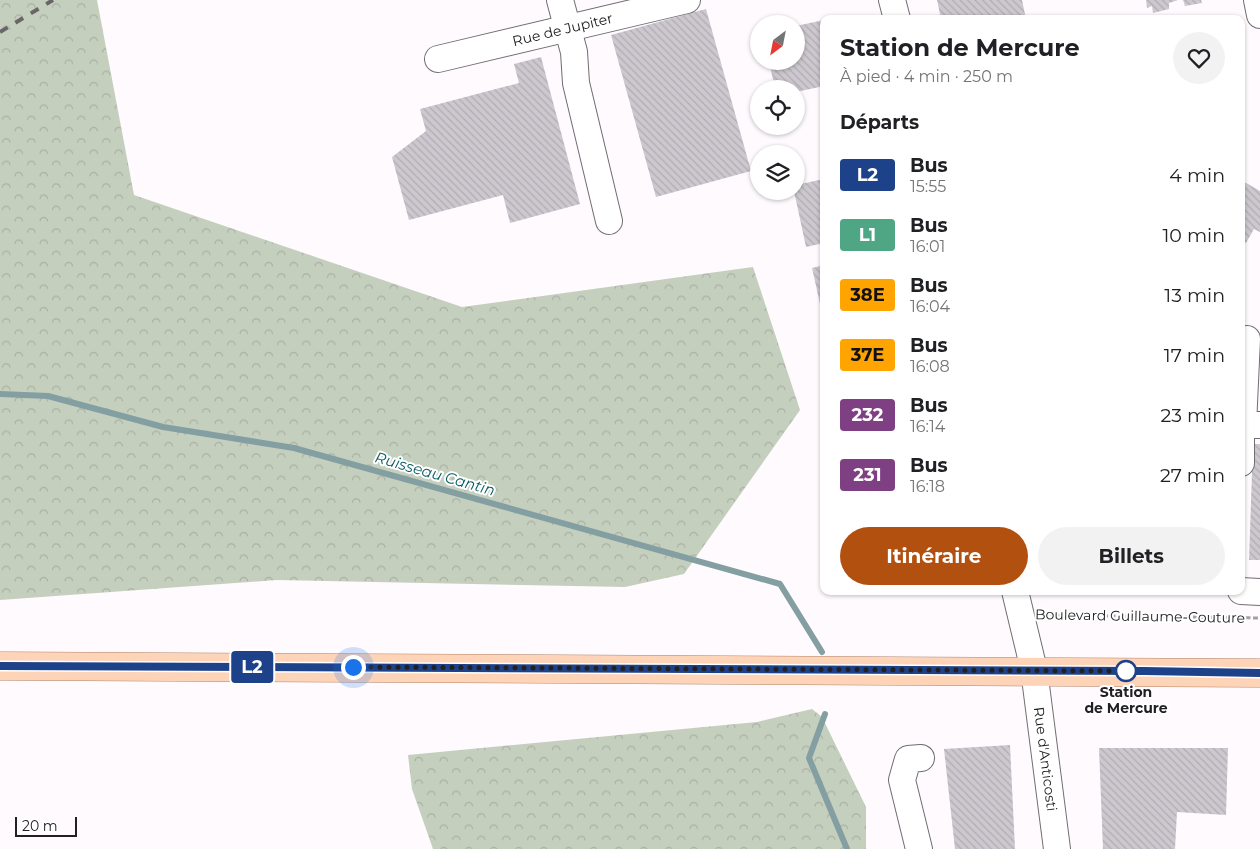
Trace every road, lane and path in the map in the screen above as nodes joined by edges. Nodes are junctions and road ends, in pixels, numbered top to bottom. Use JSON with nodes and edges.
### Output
{"nodes":[{"id":1,"x":560,"y":0,"type":"edge"},
{"id":2,"x":687,"y":0,"type":"edge"},
{"id":3,"x":892,"y":0,"type":"edge"},
{"id":4,"x":1257,"y":0,"type":"edge"},
{"id":5,"x":896,"y":15,"type":"edge"},
{"id":6,"x":1260,"y":15,"type":"edge"},
{"id":7,"x":566,"y":28,"type":"junction"},
{"id":8,"x":438,"y":59,"type":"dead end"},
{"id":9,"x":609,"y":221,"type":"dead end"},
{"id":10,"x":1247,"y":339,"type":"dead end"},
{"id":11,"x":1248,"y":425,"type":"edge"},
{"id":12,"x":1245,"y":441,"type":"edge"},
{"id":13,"x":1245,"y":591,"type":"edge"},
{"id":14,"x":1260,"y":592,"type":"edge"},
{"id":15,"x":1018,"y":603,"type":"edge"},
{"id":16,"x":1260,"y":618,"type":"edge"},
{"id":17,"x":0,"y":666,"type":"edge"},
{"id":18,"x":1034,"y":670,"type":"junction"},
{"id":19,"x":1260,"y":673,"type":"edge"},
{"id":20,"x":921,"y":758,"type":"dead end"},
{"id":21,"x":919,"y":849,"type":"edge"},
{"id":22,"x":1057,"y":849,"type":"edge"}],
"edges":[{"from":1,"to":7,"type":"street"},
{"from":2,"to":7,"type":"street","name":"Rue de Jupiter"},
{"from":3,"to":5,"type":"street"},
{"from":4,"to":6,"type":"street"},
{"from":7,"to":8,"type":"street","name":"Rue de Jupiter"},
{"from":7,"to":9,"type":"street"},
{"from":10,"to":11,"type":"street"},
{"from":11,"to":12,"type":"street"},
{"from":13,"to":14,"type":"street"},
{"from":15,"to":16,"type":"path","name":"Boulevard Guillaume-Couture"},
{"from":15,"to":18,"type":"street","name":"Rue d'Anticosti"},
{"from":17,"to":18,"type":"main road"},
{"from":18,"to":19,"type":"main road"},
{"from":18,"to":22,"type":"street","name":"Rue d'Anticosti"},
{"from":20,"to":21,"type":"street"}]}
